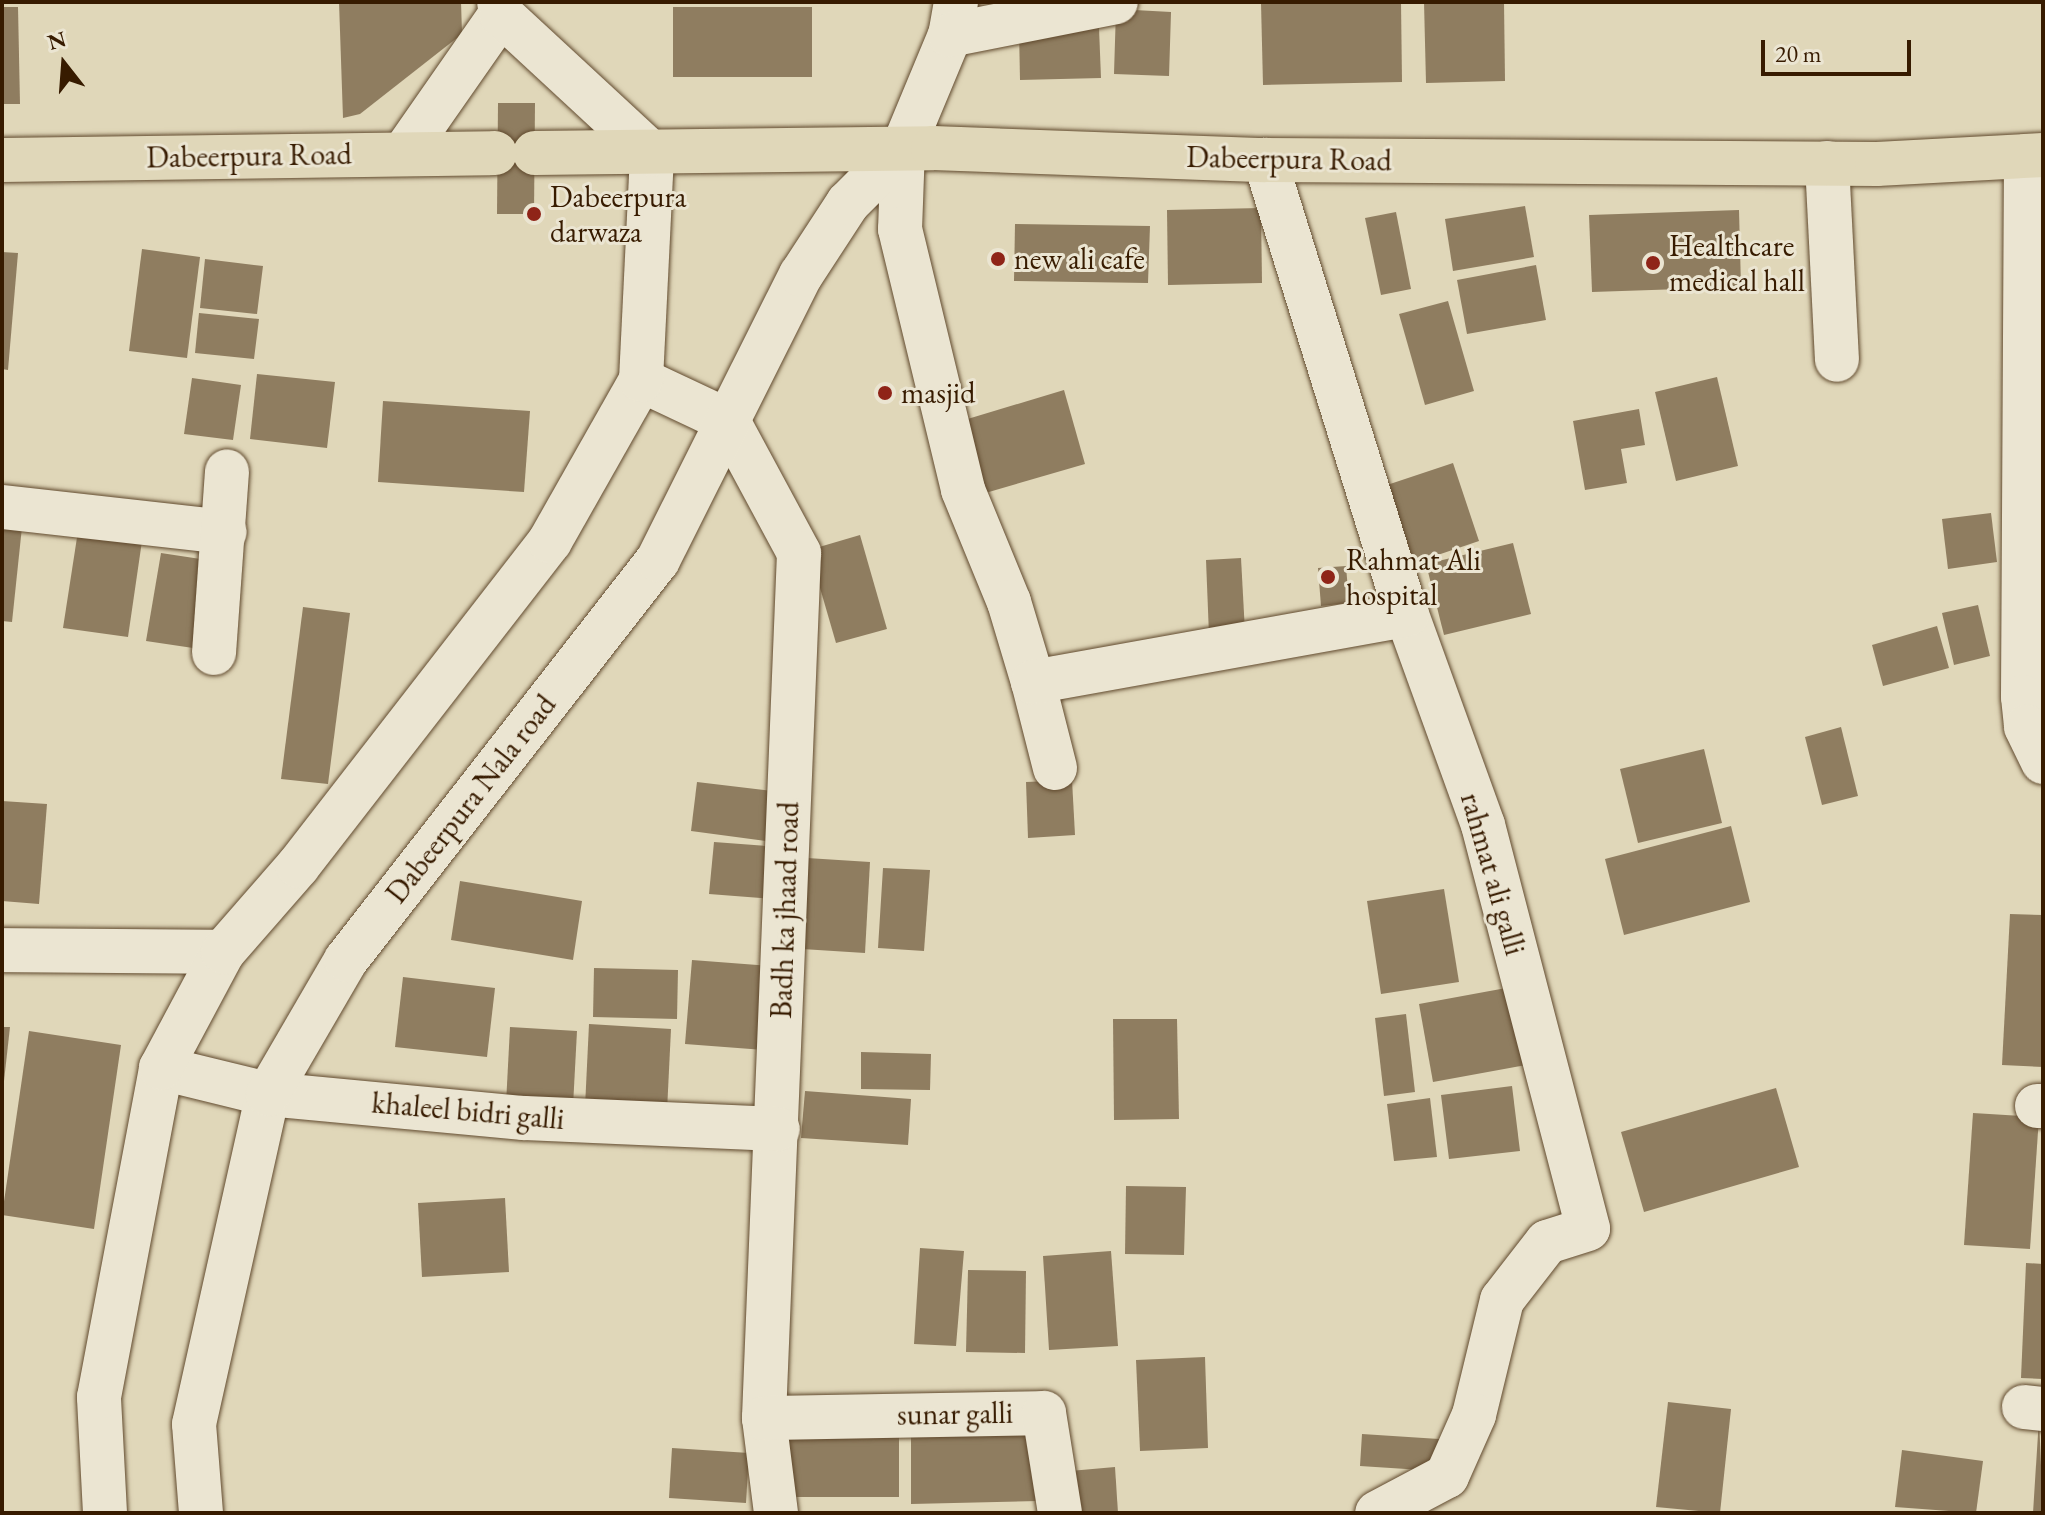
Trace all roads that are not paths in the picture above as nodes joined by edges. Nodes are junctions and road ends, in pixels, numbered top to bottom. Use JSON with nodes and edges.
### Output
{"nodes":[{"id":1,"x":1116,"y":2,"type":"edge"},
{"id":2,"x":500,"y":8,"type":"edge"},
{"id":3,"x":953,"y":19,"type":"edge"},
{"id":4,"x":903,"y":148,"type":"junction"},
{"id":5,"x":404,"y":153,"type":"junction"},
{"id":6,"x":652,"y":154,"type":"junction"},
{"id":7,"x":2035,"y":156,"type":"edge"},
{"id":8,"x":2,"y":160,"type":"edge"},
{"id":9,"x":1265,"y":160,"type":"junction"},
{"id":10,"x":1827,"y":163,"type":"junction"},
{"id":11,"x":1837,"y":360,"type":"dead end"},
{"id":12,"x":641,"y":380,"type":"junction"},
{"id":13,"x":728,"y":421,"type":"junction"},
{"id":14,"x":227,"y":471,"type":"dead end"},
{"id":15,"x":2,"y":507,"type":"edge"},
{"id":16,"x":225,"y":532,"type":"junction"},
{"id":17,"x":1407,"y":615,"type":"junction"},
{"id":18,"x":214,"y":653,"type":"dead end"},
{"id":19,"x":1033,"y":682,"type":"junction"},
{"id":20,"x":2043,"y":762,"type":"edge"},
{"id":21,"x":1055,"y":768,"type":"dead end"},
{"id":22,"x":2,"y":950,"type":"edge"},
{"id":23,"x":223,"y":952,"type":"junction"},
{"id":24,"x":161,"y":1068,"type":"junction"},
{"id":25,"x":268,"y":1094,"type":"junction"},
{"id":26,"x":778,"y":1129,"type":"junction"},
{"id":27,"x":764,"y":1418,"type":"junction"},
{"id":28,"x":105,"y":1513,"type":"edge"},
{"id":29,"x":201,"y":1513,"type":"edge"},
{"id":30,"x":776,"y":1513,"type":"edge"},
{"id":31,"x":1060,"y":1513,"type":"edge"},
{"id":32,"x":1377,"y":1513,"type":"edge"}],
"edges":[{"from":1,"to":3,"type":"street"},
{"from":2,"to":5,"type":"street"},
{"from":2,"to":6,"type":"street"},
{"from":3,"to":4,"type":"street"},
{"from":4,"to":6,"type":"main road","name":"Dabeerpura Road"},
{"from":4,"to":9,"type":"main road","name":"Dabeerpura Road"},
{"from":4,"to":13,"type":"street","name":"Dabeerpura Nala road"},
{"from":4,"to":19,"type":"street"},
{"from":5,"to":6,"type":"main road","name":"Dabeerpura Road"},
{"from":5,"to":8,"type":"main road","name":"Dabeerpura Road"},
{"from":6,"to":12,"type":"street"},
{"from":7,"to":10,"type":"main road","name":"Dabeerpura Road"},
{"from":7,"to":20,"type":"street"},
{"from":9,"to":10,"type":"main road","name":"Dabeerpura Road"},
{"from":9,"to":17,"type":"street","name":"rahmat ali galli"},
{"from":10,"to":11,"type":"street"},
{"from":12,"to":13,"type":"street"},
{"from":12,"to":23,"type":"street"},
{"from":13,"to":25,"type":"street","name":"Dabeerpura Nala road"},
{"from":13,"to":26,"type":"street","name":"Badh ka jhaad road"},
{"from":14,"to":16,"type":"street"},
{"from":15,"to":16,"type":"street"},
{"from":16,"to":18,"type":"street"},
{"from":17,"to":19,"type":"street"},
{"from":17,"to":32,"type":"street","name":"rahmat ali galli"},
{"from":19,"to":21,"type":"street"},
{"from":22,"to":23,"type":"street"},
{"from":23,"to":24,"type":"street"},
{"from":24,"to":25,"type":"street","name":"khaleel bidri galli"},
{"from":24,"to":28,"type":"street"},
{"from":25,"to":26,"type":"street","name":"khaleel bidri galli"},
{"from":25,"to":29,"type":"street","name":"Dabeerpura Nala road"},
{"from":26,"to":27,"type":"street","name":"Badh ka jhaad road"},
{"from":27,"to":30,"type":"street","name":"Badh ka jhaad road"},
{"from":27,"to":31,"type":"street","name":"sunar galli"}]}
